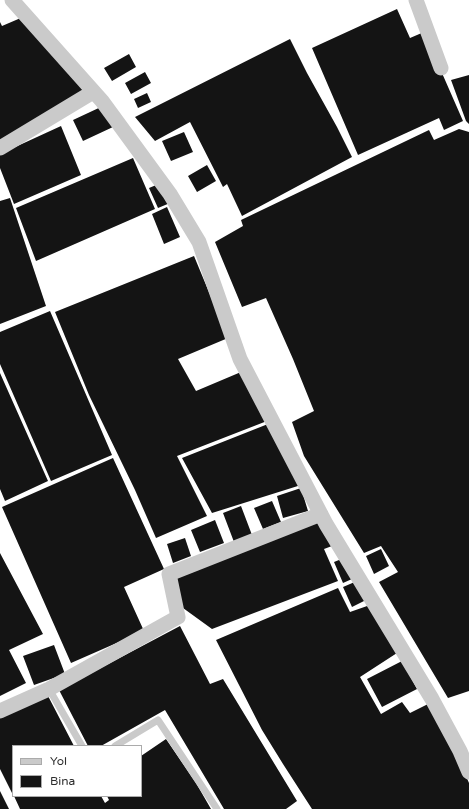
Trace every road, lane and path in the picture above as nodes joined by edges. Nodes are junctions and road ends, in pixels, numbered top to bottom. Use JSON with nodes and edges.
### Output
{"nodes":[{"id":1,"x":12,"y":0,"type":"edge"},
{"id":2,"x":416,"y":0,"type":"edge"},
{"id":3,"x":441,"y":68,"type":"dead end"},
{"id":4,"x":94,"y":92,"type":"junction"},
{"id":5,"x":0,"y":148,"type":"edge"},
{"id":6,"x":321,"y":514,"type":"junction"},
{"id":7,"x":49,"y":689,"type":"junction"},
{"id":8,"x":0,"y":711,"type":"edge"},
{"id":9,"x":81,"y":745,"type":"edge"},
{"id":10,"x":117,"y":745,"type":"edge"},
{"id":11,"x":469,"y":772,"type":"edge"},
{"id":12,"x":217,"y":809,"type":"edge"}],
"edges":[{"from":1,"to":4,"type":"street"},
{"from":2,"to":3,"type":"street"},
{"from":4,"to":5,"type":"street"},
{"from":4,"to":6,"type":"street"},
{"from":6,"to":7,"type":"street"},
{"from":6,"to":11,"type":"street"},
{"from":7,"to":8,"type":"street"},
{"from":7,"to":9,"type":"lane"},
{"from":10,"to":12,"type":"lane"}]}
